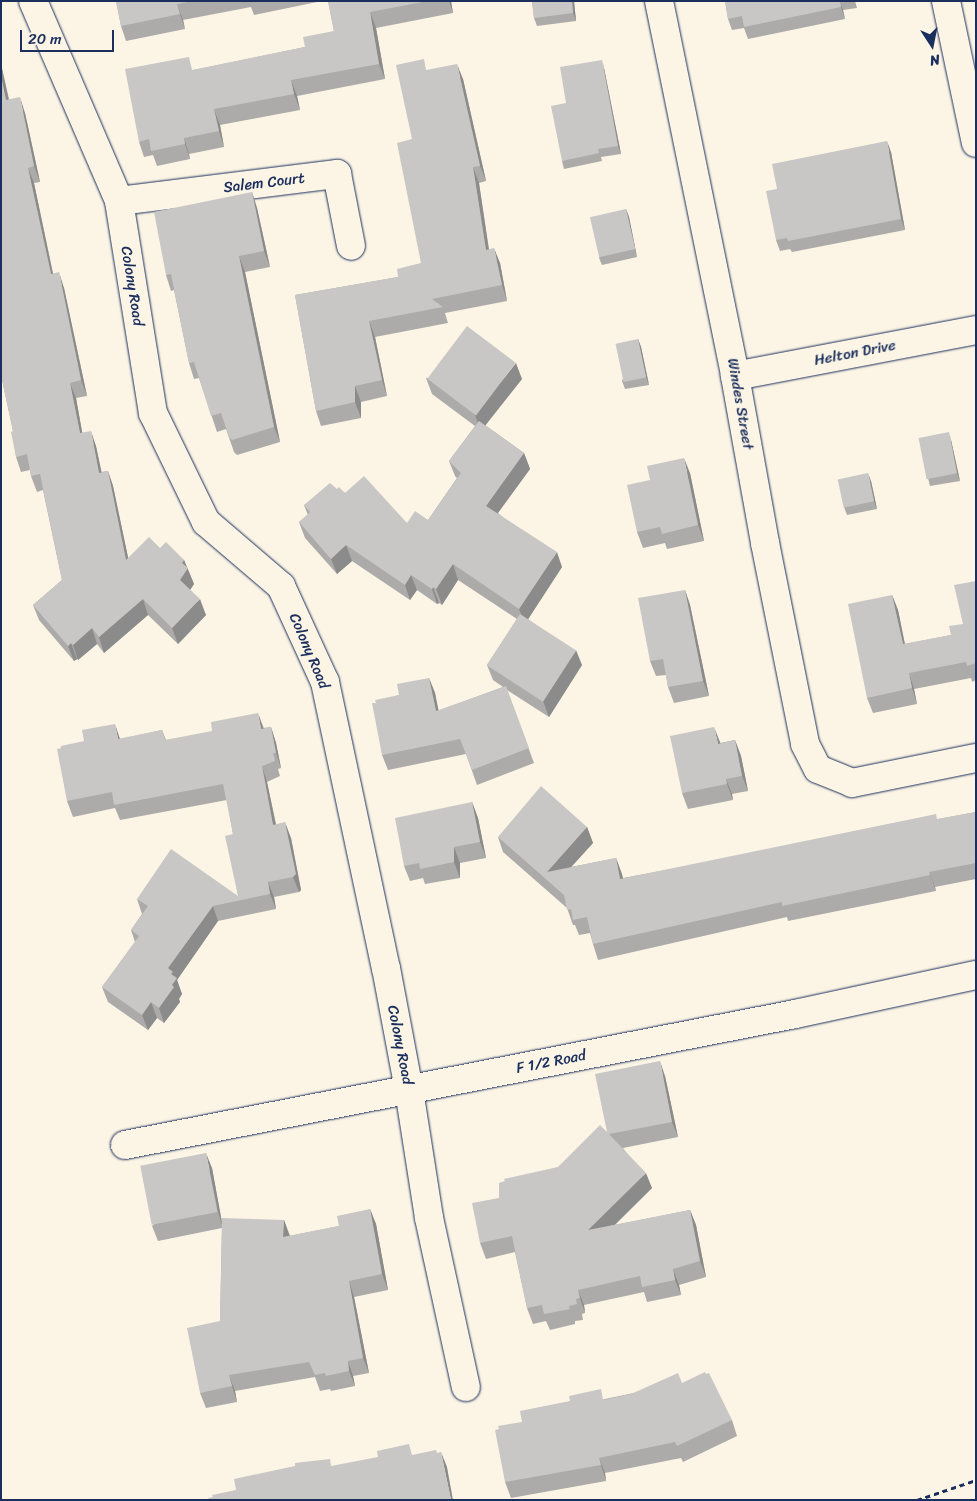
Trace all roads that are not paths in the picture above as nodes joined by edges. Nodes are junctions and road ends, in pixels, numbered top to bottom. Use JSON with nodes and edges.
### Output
{"nodes":[{"id":1,"x":33,"y":1,"type":"edge"},
{"id":2,"x":659,"y":1,"type":"edge"},
{"id":3,"x":946,"y":1,"type":"edge"},
{"id":4,"x":976,"y":142,"type":"edge"},
{"id":5,"x":119,"y":201,"type":"junction"},
{"id":6,"x":351,"y":246,"type":"dead end"},
{"id":7,"x":976,"y":330,"type":"edge"},
{"id":8,"x":735,"y":376,"type":"junction"},
{"id":9,"x":976,"y":758,"type":"edge"},
{"id":10,"x":976,"y":974,"type":"edge"},
{"id":11,"x":409,"y":1090,"type":"junction"},
{"id":12,"x":125,"y":1145,"type":"dead end"},
{"id":13,"x":466,"y":1387,"type":"dead end"}],
"edges":[{"from":1,"to":5,"type":"street","name":"Colony Road"},
{"from":2,"to":8,"type":"street","name":"Windes Street"},
{"from":3,"to":4,"type":"street"},
{"from":5,"to":6,"type":"street","name":"Salem Court"},
{"from":5,"to":11,"type":"street","name":"Colony Road"},
{"from":7,"to":8,"type":"street","name":"Helton Drive"},
{"from":8,"to":9,"type":"street","name":"Windes Street"},
{"from":10,"to":11,"type":"street","name":"F 1/2 Road"},
{"from":11,"to":12,"type":"street","name":"F 1/2 Road"},
{"from":11,"to":13,"type":"street","name":"Colony Road"}]}
